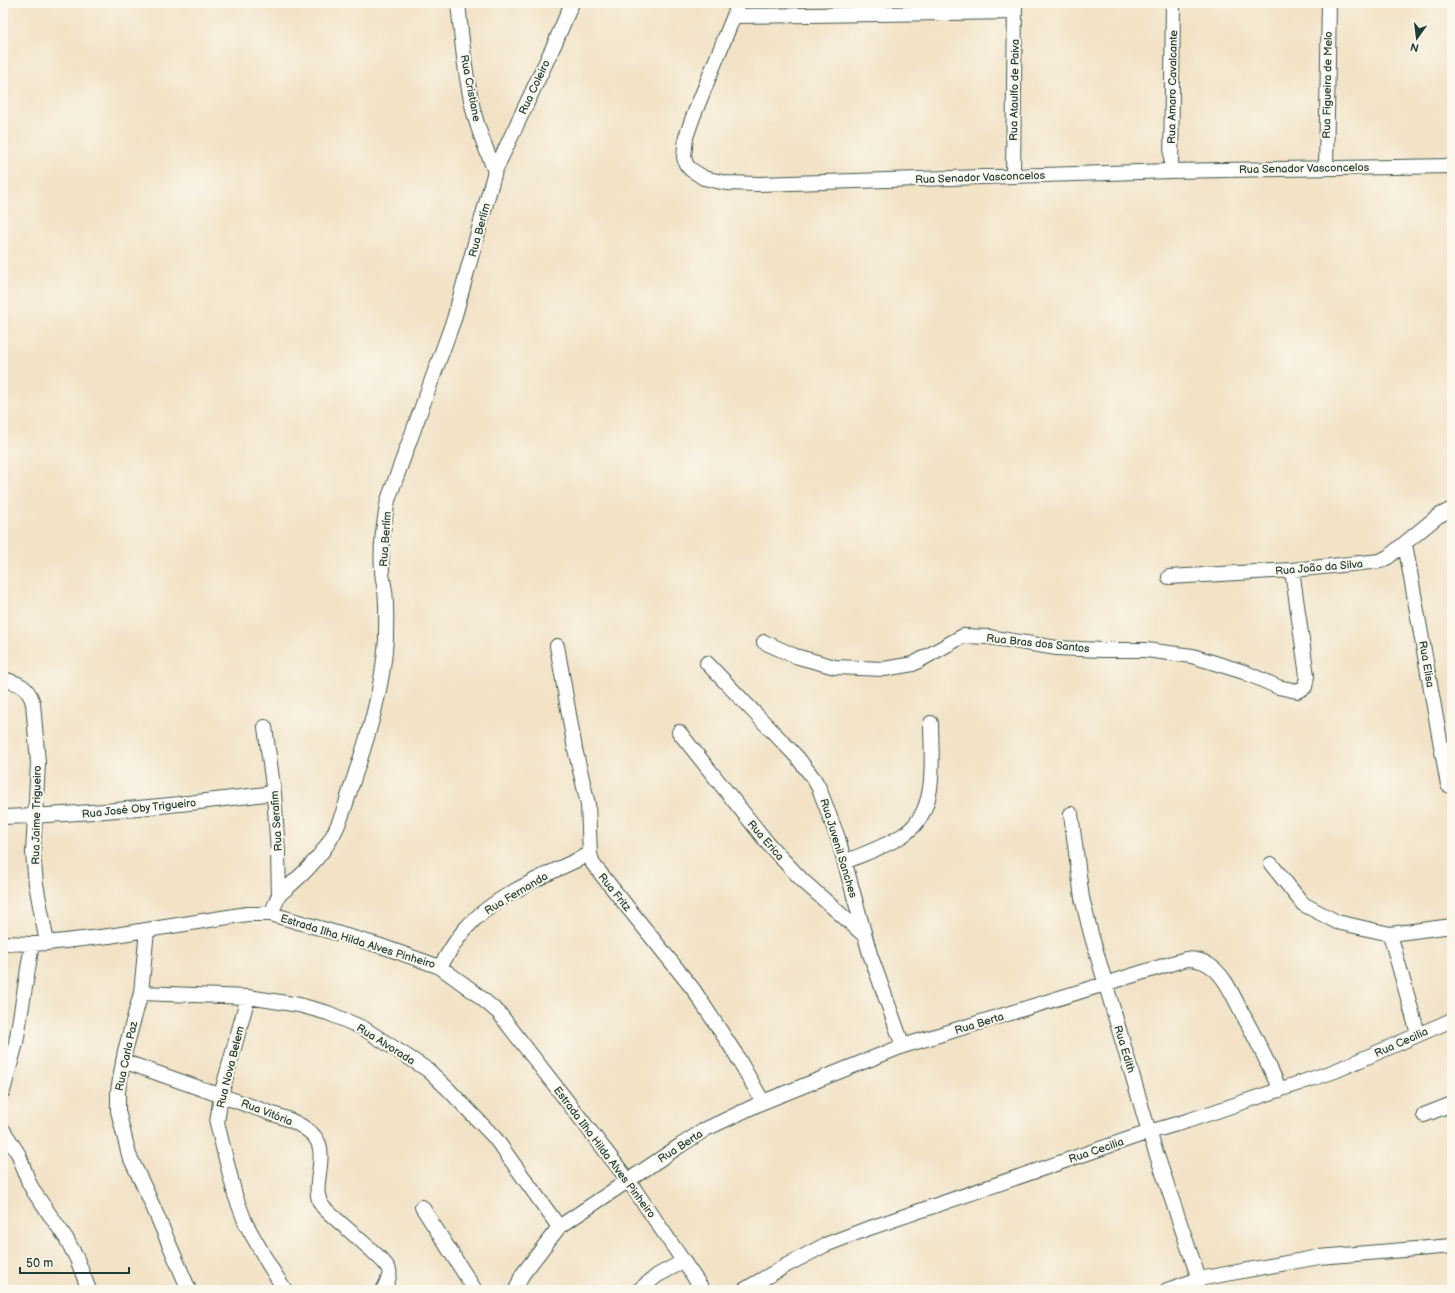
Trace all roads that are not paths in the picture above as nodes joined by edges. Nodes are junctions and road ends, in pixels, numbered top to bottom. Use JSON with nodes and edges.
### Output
{"nodes":[{"id":1,"x":458,"y":3,"type":"edge"},
{"id":2,"x":572,"y":3,"type":"edge"},
{"id":3,"x":1173,"y":3,"type":"edge"},
{"id":4,"x":1329,"y":3,"type":"edge"},
{"id":5,"x":1015,"y":8,"type":"edge"},
{"id":6,"x":737,"y":9,"type":"edge"},
{"id":7,"x":1452,"y":166,"type":"edge"},
{"id":8,"x":1326,"y":168,"type":"junction"},
{"id":9,"x":495,"y":171,"type":"junction"},
{"id":10,"x":1171,"y":171,"type":"junction"},
{"id":11,"x":1013,"y":176,"type":"junction"},
{"id":12,"x":1452,"y":508,"type":"edge"},
{"id":13,"x":1405,"y":544,"type":"junction"},
{"id":14,"x":1292,"y":570,"type":"junction"},
{"id":15,"x":1169,"y":577,"type":"dead end"},
{"id":16,"x":764,"y":642,"type":"dead end"},
{"id":17,"x":557,"y":646,"type":"dead end"},
{"id":18,"x":707,"y":663,"type":"dead end"},
{"id":19,"x":3,"y":679,"type":"edge"},
{"id":20,"x":931,"y":723,"type":"dead end"},
{"id":21,"x":265,"y":727,"type":"dead end"},
{"id":22,"x":679,"y":732,"type":"dead end"},
{"id":23,"x":1448,"y":785,"type":"dead end"},
{"id":24,"x":274,"y":793,"type":"junction"},
{"id":25,"x":1071,"y":814,"type":"dead end"},
{"id":26,"x":35,"y":816,"type":"junction"},
{"id":27,"x":3,"y":817,"type":"edge"},
{"id":28,"x":590,"y":854,"type":"junction"},
{"id":29,"x":845,"y":862,"type":"junction"},
{"id":30,"x":1270,"y":864,"type":"dead end"},
{"id":31,"x":279,"y":896,"type":"junction"},
{"id":32,"x":270,"y":914,"type":"junction"},
{"id":33,"x":1452,"y":926,"type":"edge"},
{"id":34,"x":147,"y":930,"type":"junction"},
{"id":35,"x":1390,"y":934,"type":"junction"},
{"id":36,"x":865,"y":936,"type":"junction"},
{"id":37,"x":3,"y":943,"type":"edge"},
{"id":38,"x":47,"y":943,"type":"junction"},
{"id":39,"x":32,"y":944,"type":"junction"},
{"id":40,"x":440,"y":967,"type":"junction"},
{"id":41,"x":1105,"y":985,"type":"junction"},
{"id":42,"x":141,"y":993,"type":"junction"},
{"id":43,"x":248,"y":997,"type":"junction"},
{"id":44,"x":1452,"y":1020,"type":"edge"},
{"id":45,"x":1418,"y":1034,"type":"junction"},
{"id":46,"x":903,"y":1046,"type":"junction"},
{"id":47,"x":123,"y":1061,"type":"junction"},
{"id":48,"x":1280,"y":1090,"type":"junction"},
{"id":49,"x":3,"y":1091,"type":"edge"},
{"id":50,"x":221,"y":1095,"type":"junction"},
{"id":51,"x":763,"y":1102,"type":"junction"},
{"id":52,"x":1452,"y":1104,"type":"edge"},
{"id":53,"x":1424,"y":1115,"type":"dead end"},
{"id":54,"x":3,"y":1130,"type":"edge"},
{"id":55,"x":1149,"y":1132,"type":"junction"},
{"id":56,"x":628,"y":1180,"type":"junction"},
{"id":57,"x":422,"y":1207,"type":"dead end"},
{"id":58,"x":559,"y":1227,"type":"junction"},
{"id":59,"x":1452,"y":1246,"type":"edge"},
{"id":60,"x":684,"y":1261,"type":"junction"},
{"id":61,"x":1196,"y":1285,"type":"edge"},
{"id":62,"x":89,"y":1290,"type":"edge"},
{"id":63,"x":189,"y":1290,"type":"edge"},
{"id":64,"x":285,"y":1290,"type":"edge"},
{"id":65,"x":383,"y":1290,"type":"edge"},
{"id":66,"x":475,"y":1290,"type":"edge"},
{"id":67,"x":516,"y":1290,"type":"edge"},
{"id":68,"x":639,"y":1290,"type":"edge"},
{"id":69,"x":703,"y":1290,"type":"edge"},
{"id":70,"x":744,"y":1290,"type":"edge"},
{"id":71,"x":1167,"y":1290,"type":"edge"}],
"edges":[{"from":1,"to":9,"type":"street","name":"Rua Cristiane"},
{"from":2,"to":9,"type":"street","name":"Rua Coleiro"},
{"from":3,"to":10,"type":"street","name":"Rua Amaro Cavalcante"},
{"from":4,"to":8,"type":"street","name":"Rua Figueira de Melo"},
{"from":5,"to":6,"type":"street"},
{"from":5,"to":11,"type":"street","name":"Rua Ataulfo de Paiva"},
{"from":6,"to":11,"type":"street","name":"Rua Senador Vasconcelos"},
{"from":7,"to":8,"type":"street","name":"Rua Senador Vasconcelos"},
{"from":8,"to":10,"type":"street","name":"Rua Senador Vasconcelos"},
{"from":9,"to":31,"type":"street","name":"Rua Berlím"},
{"from":10,"to":11,"type":"street","name":"Rua Senador Vasconcelos"},
{"from":12,"to":13,"type":"street","name":"Rua João da Silva"},
{"from":13,"to":14,"type":"street","name":"Rua João da Silva"},
{"from":13,"to":23,"type":"street","name":"Rua Elisa"},
{"from":14,"to":15,"type":"street","name":"Rua João da Silva"},
{"from":14,"to":16,"type":"street","name":"Rua Bras dos Santos"},
{"from":17,"to":28,"type":"street","name":"Rua Fritz"},
{"from":18,"to":29,"type":"street","name":"Rua Juvenil Sanches"},
{"from":19,"to":26,"type":"street","name":"Rua Jaime Trigueiro"},
{"from":20,"to":29,"type":"street"},
{"from":21,"to":24,"type":"street","name":"Rua Serafim"},
{"from":22,"to":36,"type":"street","name":"Rua Erica"},
{"from":24,"to":26,"type":"street","name":"Rua José Oby Trigueiro"},
{"from":24,"to":31,"type":"street","name":"Rua Serafim"},
{"from":25,"to":41,"type":"street","name":"Rua Edith"},
{"from":26,"to":27,"type":"street","name":"Rua José Oby Trigueiro"},
{"from":26,"to":38,"type":"street","name":"Rua Jaime Trigueiro"},
{"from":28,"to":40,"type":"street","name":"Rua Fernanda"},
{"from":28,"to":51,"type":"street","name":"Rua Fritz"},
{"from":29,"to":36,"type":"street","name":"Rua Juvenil Sanches"},
{"from":30,"to":35,"type":"street"},
{"from":31,"to":32,"type":"street","name":"Rua Serafim"},
{"from":32,"to":34,"type":"street","name":"Estrada Ilha Hilda Alves Pinheiro"},
{"from":32,"to":40,"type":"street","name":"Estrada Ilha Hilda Alves Pinheiro"},
{"from":33,"to":35,"type":"street"},
{"from":34,"to":38,"type":"street","name":"Estrada Ilha Hilda Alves Pinheiro"},
{"from":34,"to":42,"type":"street","name":"Rua Carla Paz"},
{"from":35,"to":45,"type":"street"},
{"from":36,"to":46,"type":"street","name":"Rua Juvenil Sanches"},
{"from":37,"to":39,"type":"street","name":"Estrada Ilha Hilda Alves Pinheiro"},
{"from":38,"to":39,"type":"street","name":"Estrada Ilha Hilda Alves Pinheiro"},
{"from":39,"to":49,"type":"street"},
{"from":40,"to":56,"type":"street","name":"Estrada Ilha Hilda Alves Pinheiro"},
{"from":41,"to":46,"type":"street","name":"Rua Berta"},
{"from":41,"to":48,"type":"street","name":"Rua Berta"},
{"from":41,"to":55,"type":"street","name":"Rua Edith"},
{"from":42,"to":43,"type":"street","name":"Rua Alvorada"},
{"from":42,"to":47,"type":"street","name":"Rua Carla Paz"},
{"from":43,"to":50,"type":"street","name":"Rua Nova Belem"},
{"from":43,"to":58,"type":"street","name":"Rua Alvorada"},
{"from":44,"to":45,"type":"street","name":"Rua Cecilia"},
{"from":45,"to":48,"type":"street","name":"Rua Cecilia"},
{"from":46,"to":51,"type":"street","name":"Rua Berta"},
{"from":47,"to":50,"type":"street","name":"Rua Vitória"},
{"from":47,"to":63,"type":"street","name":"Rua Carla Paz"},
{"from":48,"to":55,"type":"street","name":"Rua Cecilia"},
{"from":50,"to":64,"type":"street","name":"Rua Nova Belem"},
{"from":50,"to":65,"type":"street","name":"Rua Vitória"},
{"from":51,"to":56,"type":"street","name":"Rua Berta"},
{"from":52,"to":53,"type":"street"},
{"from":54,"to":62,"type":"street"},
{"from":55,"to":61,"type":"street","name":"Rua Edith"},
{"from":55,"to":70,"type":"street","name":"Rua Cecilia"},
{"from":56,"to":58,"type":"street","name":"Rua Berta"},
{"from":56,"to":60,"type":"street","name":"Estrada Ilha Hilda Alves Pinheiro"},
{"from":57,"to":66,"type":"street"},
{"from":58,"to":67,"type":"street","name":"Rua Berta"},
{"from":59,"to":61,"type":"street"},
{"from":60,"to":68,"type":"street"},
{"from":60,"to":69,"type":"street","name":"Estrada Ilha Hilda Alves Pinheiro"},
{"from":61,"to":71,"type":"street"}]}
